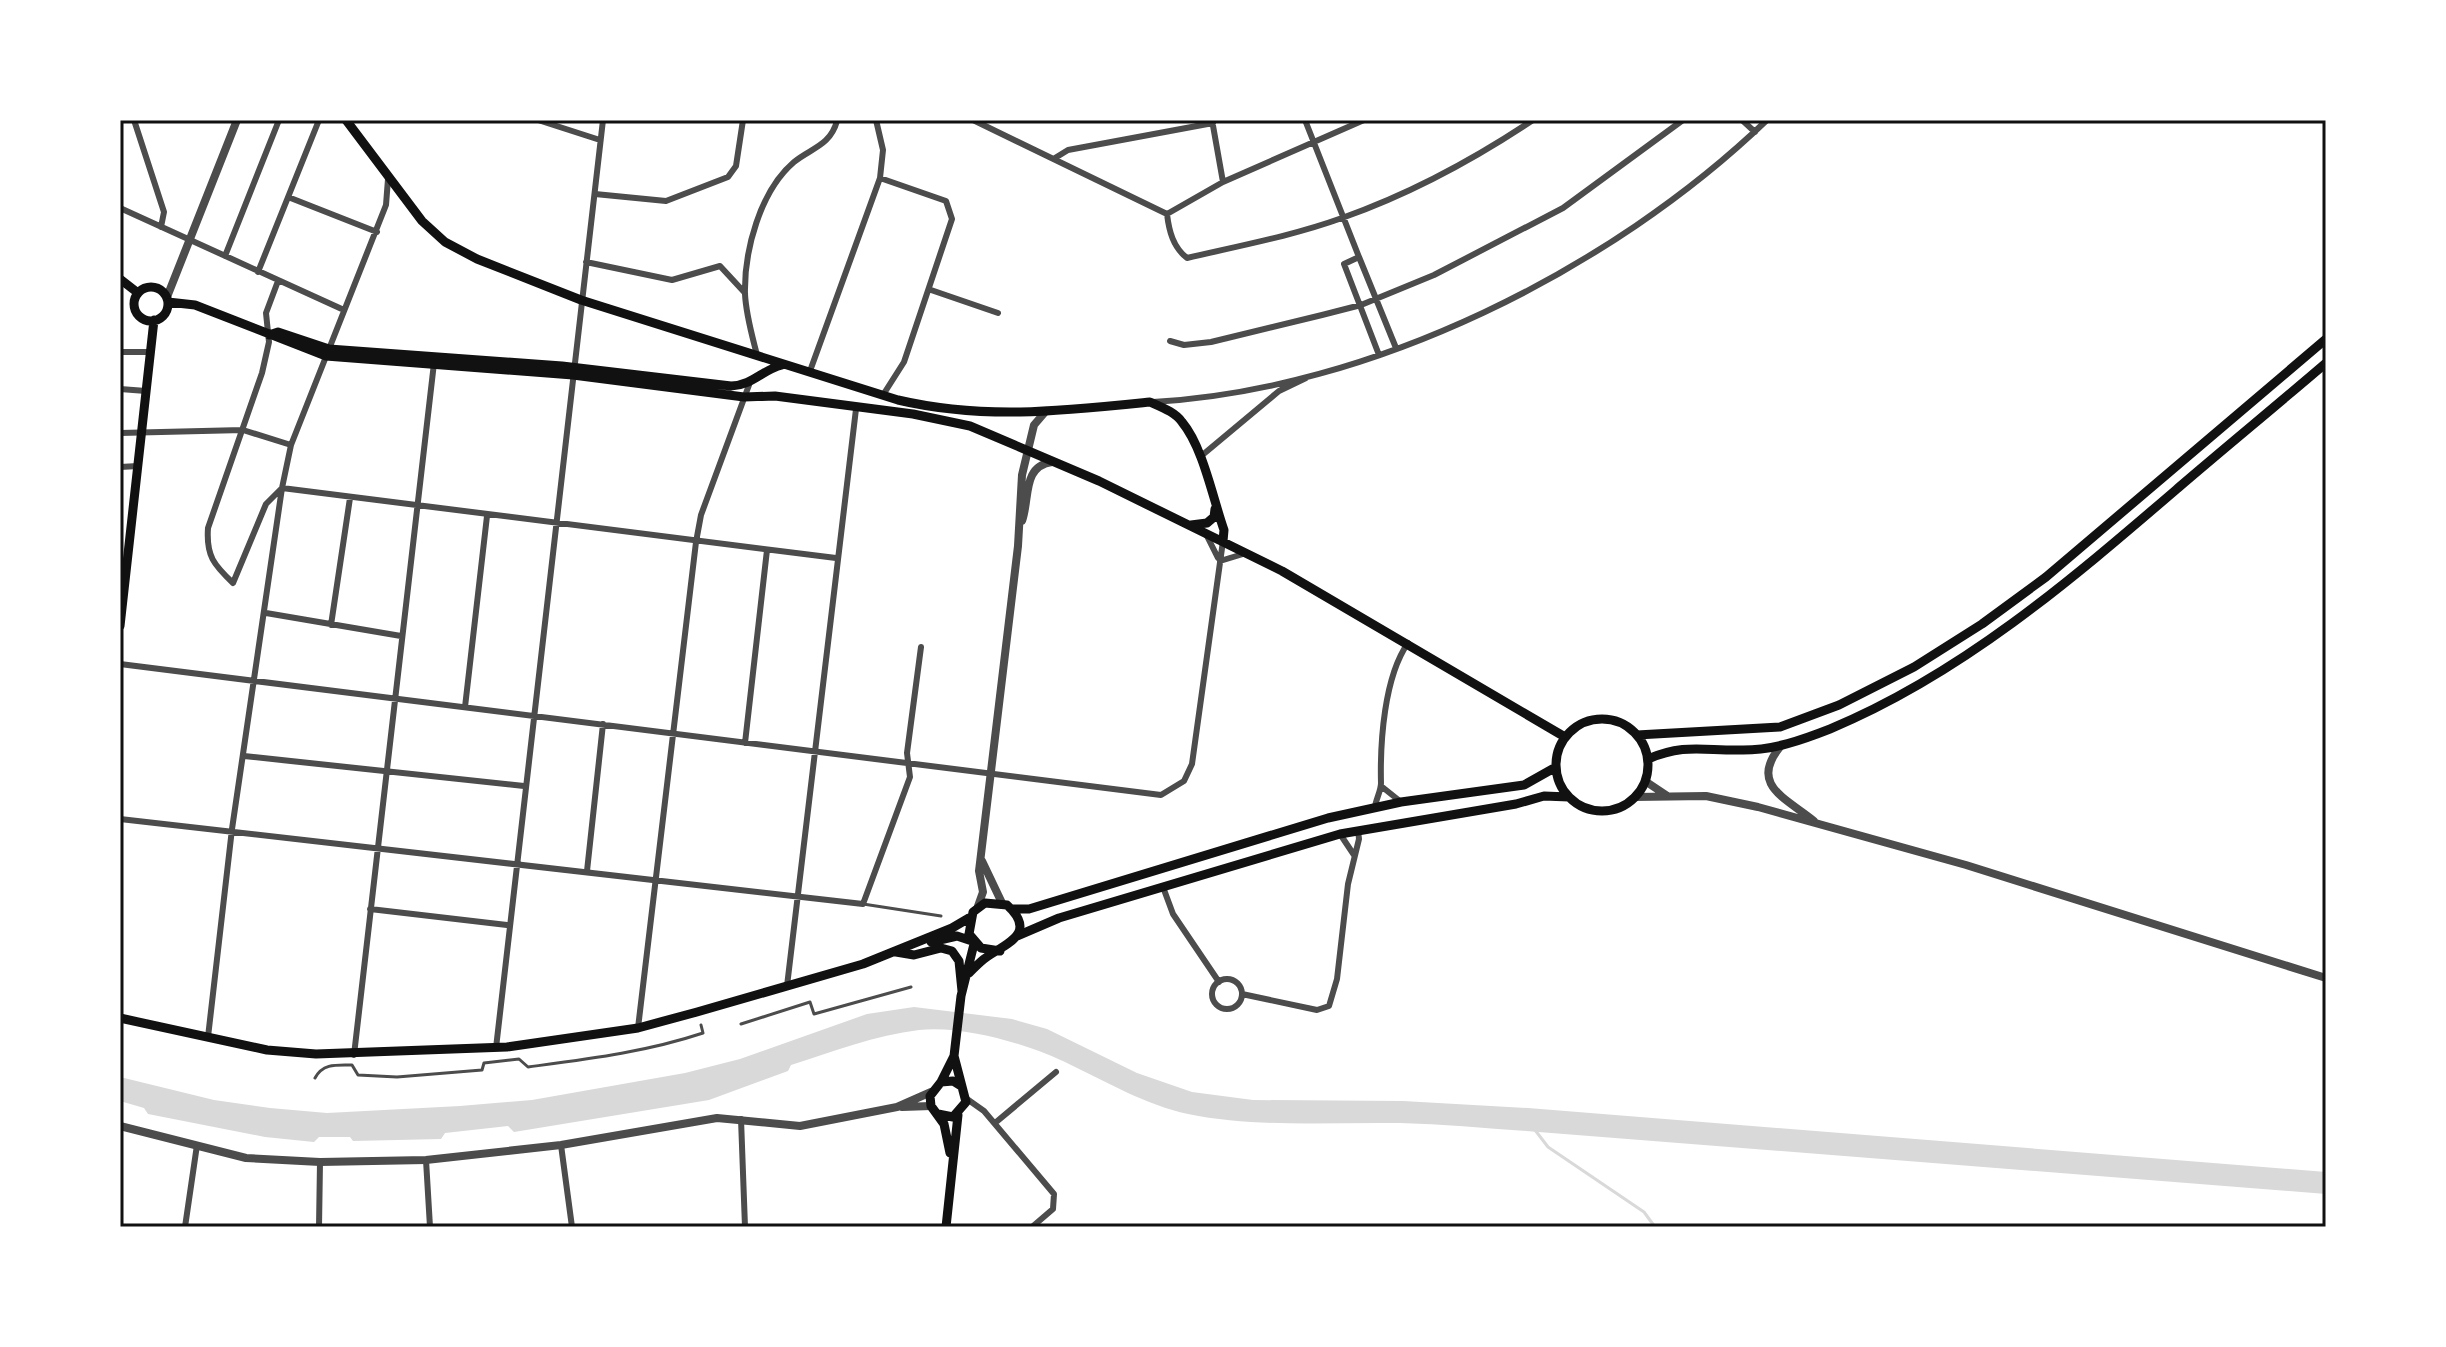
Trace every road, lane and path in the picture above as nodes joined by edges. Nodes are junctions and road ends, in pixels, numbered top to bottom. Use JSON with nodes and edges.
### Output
{"nodes":[{"id":1,"x":134,"y":120,"type":"edge"},
{"id":2,"x":237,"y":120,"type":"edge"},
{"id":3,"x":279,"y":120,"type":"edge"},
{"id":4,"x":319,"y":120,"type":"edge"},
{"id":5,"x":346,"y":120,"type":"edge"},
{"id":6,"x":538,"y":120,"type":"edge"},
{"id":7,"x":603,"y":120,"type":"edge"},
{"id":8,"x":743,"y":120,"type":"edge"},
{"id":9,"x":828,"y":120,"type":"edge"},
{"id":10,"x":876,"y":120,"type":"edge"},
{"id":11,"x":973,"y":120,"type":"edge"},
{"id":12,"x":1305,"y":120,"type":"edge"},
{"id":13,"x":1364,"y":120,"type":"edge"},
{"id":14,"x":1533,"y":120,"type":"edge"},
{"id":15,"x":1683,"y":120,"type":"edge"},
{"id":16,"x":1742,"y":120,"type":"edge"},
{"id":17,"x":1767,"y":120,"type":"edge"},
{"id":18,"x":839,"y":121,"type":"edge"},
{"id":19,"x":1212,"y":122,"type":"edge"},
{"id":20,"x":1755,"y":132,"type":"junction"},
{"id":21,"x":600,"y":140,"type":"junction"},
{"id":22,"x":1313,"y":142,"type":"junction"},
{"id":23,"x":1055,"y":158,"type":"junction"},
{"id":24,"x":388,"y":173,"type":"junction"},
{"id":25,"x":880,"y":178,"type":"junction"},
{"id":26,"x":1223,"y":182,"type":"junction"},
{"id":27,"x":595,"y":194,"type":"junction"},
{"id":28,"x":288,"y":197,"type":"junction"},
{"id":29,"x":120,"y":208,"type":"edge"},
{"id":30,"x":1167,"y":214,"type":"junction"},
{"id":31,"x":1343,"y":218,"type":"junction"},
{"id":32,"x":161,"y":227,"type":"junction"},
{"id":33,"x":377,"y":232,"type":"junction"},
{"id":34,"x":191,"y":240,"type":"junction"},
{"id":35,"x":225,"y":256,"type":"junction"},
{"id":36,"x":1359,"y":257,"type":"junction"},
{"id":37,"x":586,"y":262,"type":"junction"},
{"id":38,"x":258,"y":272,"type":"junction"},
{"id":39,"x":120,"y":279,"type":"edge"},
{"id":40,"x":278,"y":281,"type":"junction"},
{"id":41,"x":931,"y":290,"type":"junction"},
{"id":42,"x":138,"y":293,"type":"junction"},
{"id":43,"x":745,"y":293,"type":"junction"},
{"id":44,"x":1377,"y":298,"type":"junction"},
{"id":45,"x":168,"y":300,"type":"junction"},
{"id":46,"x":581,"y":300,"type":"junction"},
{"id":47,"x":1361,"y":305,"type":"junction"},
{"id":48,"x":344,"y":310,"type":"junction"},
{"id":49,"x":998,"y":313,"type":"dead end"},
{"id":50,"x":154,"y":320,"type":"junction"},
{"id":51,"x":269,"y":335,"type":"junction"},
{"id":52,"x":2326,"y":339,"type":"edge"},
{"id":53,"x":1170,"y":341,"type":"dead end"},
{"id":54,"x":1396,"y":348,"type":"junction"},
{"id":55,"x":120,"y":352,"type":"edge"},
{"id":56,"x":150,"y":352,"type":"junction"},
{"id":57,"x":328,"y":353,"type":"junction"},
{"id":58,"x":1379,"y":355,"type":"junction"},
{"id":59,"x":757,"y":356,"type":"junction"},
{"id":60,"x":434,"y":360,"type":"junction"},
{"id":61,"x":2326,"y":363,"type":"edge"},
{"id":62,"x":785,"y":364,"type":"junction"},
{"id":63,"x":1324,"y":370,"type":"junction"},
{"id":64,"x":573,"y":371,"type":"junction"},
{"id":65,"x":810,"y":371,"type":"junction"},
{"id":66,"x":764,"y":373,"type":"junction"},
{"id":67,"x":749,"y":385,"type":"junction"},
{"id":68,"x":120,"y":389,"type":"edge"},
{"id":69,"x":146,"y":391,"type":"junction"},
{"id":70,"x":883,"y":395,"type":"junction"},
{"id":71,"x":775,"y":396,"type":"junction"},
{"id":72,"x":744,"y":397,"type":"junction"},
{"id":73,"x":1150,"y":402,"type":"junction"},
{"id":74,"x":856,"y":409,"type":"junction"},
{"id":75,"x":1046,"y":411,"type":"junction"},
{"id":76,"x":243,"y":430,"type":"junction"},
{"id":77,"x":142,"y":431,"type":"junction"},
{"id":78,"x":120,"y":433,"type":"edge"},
{"id":79,"x":291,"y":445,"type":"junction"},
{"id":80,"x":1026,"y":454,"type":"junction"},
{"id":81,"x":1199,"y":458,"type":"junction"},
{"id":82,"x":1052,"y":462,"type":"junction"},
{"id":83,"x":138,"y":466,"type":"junction"},
{"id":84,"x":120,"y":467,"type":"edge"},
{"id":85,"x":282,"y":488,"type":"junction"},
{"id":86,"x":350,"y":498,"type":"junction"},
{"id":87,"x":1216,"y":506,"type":"junction"},
{"id":88,"x":416,"y":507,"type":"junction"},
{"id":89,"x":487,"y":516,"type":"junction"},
{"id":90,"x":556,"y":525,"type":"junction"},
{"id":91,"x":1191,"y":525,"type":"junction"},
{"id":92,"x":1019,"y":530,"type":"junction"},
{"id":93,"x":1202,"y":530,"type":"junction"},
{"id":94,"x":1223,"y":541,"type":"junction"},
{"id":95,"x":696,"y":542,"type":"junction"},
{"id":96,"x":767,"y":550,"type":"junction"},
{"id":97,"x":1249,"y":554,"type":"junction"},
{"id":98,"x":836,"y":558,"type":"junction"},
{"id":99,"x":1220,"y":561,"type":"junction"},
{"id":100,"x":123,"y":568,"type":"edge"},
{"id":101,"x":266,"y":613,"type":"junction"},
{"id":102,"x":331,"y":625,"type":"junction"},
{"id":103,"x":120,"y":626,"type":"edge"},
{"id":104,"x":401,"y":636,"type":"junction"},
{"id":105,"x":1408,"y":643,"type":"junction"},
{"id":106,"x":921,"y":647,"type":"dead end"},
{"id":107,"x":120,"y":664,"type":"edge"},
{"id":108,"x":255,"y":681,"type":"junction"},
{"id":109,"x":394,"y":698,"type":"junction"},
{"id":110,"x":465,"y":707,"type":"junction"},
{"id":111,"x":534,"y":716,"type":"junction"},
{"id":112,"x":603,"y":724,"type":"junction"},
{"id":113,"x":674,"y":734,"type":"junction"},
{"id":114,"x":1637,"y":735,"type":"junction"},
{"id":115,"x":1565,"y":737,"type":"junction"},
{"id":116,"x":745,"y":743,"type":"junction"},
{"id":117,"x":1780,"y":747,"type":"junction"},
{"id":118,"x":812,"y":752,"type":"junction"},
{"id":119,"x":244,"y":756,"type":"junction"},
{"id":120,"x":1648,"y":759,"type":"junction"},
{"id":121,"x":908,"y":763,"type":"junction"},
{"id":122,"x":1556,"y":767,"type":"junction"},
{"id":123,"x":386,"y":771,"type":"junction"},
{"id":124,"x":990,"y":774,"type":"junction"},
{"id":125,"x":1645,"y":781,"type":"junction"},
{"id":126,"x":524,"y":786,"type":"junction"},
{"id":127,"x":1381,"y":786,"type":"junction"},
{"id":128,"x":1666,"y":795,"type":"junction"},
{"id":129,"x":1569,"y":797,"type":"junction"},
{"id":130,"x":1635,"y":797,"type":"junction"},
{"id":131,"x":1401,"y":802,"type":"junction"},
{"id":132,"x":1375,"y":807,"type":"junction"},
{"id":133,"x":120,"y":819,"type":"edge"},
{"id":134,"x":1818,"y":824,"type":"junction"},
{"id":135,"x":232,"y":829,"type":"junction"},
{"id":136,"x":1358,"y":830,"type":"junction"},
{"id":137,"x":1340,"y":834,"type":"junction"},
{"id":138,"x":377,"y":847,"type":"junction"},
{"id":139,"x":1354,"y":855,"type":"junction"},
{"id":140,"x":982,"y":860,"type":"junction"},
{"id":141,"x":515,"y":862,"type":"junction"},
{"id":142,"x":587,"y":871,"type":"junction"},
{"id":143,"x":658,"y":880,"type":"junction"},
{"id":144,"x":1163,"y":887,"type":"junction"},
{"id":145,"x":797,"y":898,"type":"junction"},
{"id":146,"x":863,"y":904,"type":"junction"},
{"id":147,"x":978,"y":906,"type":"junction"},
{"id":148,"x":1007,"y":906,"type":"junction"},
{"id":149,"x":370,"y":909,"type":"junction"},
{"id":150,"x":941,"y":916,"type":"dead end"},
{"id":151,"x":969,"y":918,"type":"junction"},
{"id":152,"x":507,"y":925,"type":"junction"},
{"id":153,"x":1017,"y":936,"type":"junction"},
{"id":154,"x":973,"y":942,"type":"junction"},
{"id":155,"x":892,"y":951,"type":"junction"},
{"id":156,"x":1000,"y":951,"type":"junction"},
{"id":157,"x":969,"y":973,"type":"junction"},
{"id":158,"x":2326,"y":978,"type":"edge"},
{"id":159,"x":1219,"y":982,"type":"junction"},
{"id":160,"x":787,"y":986,"type":"junction"},
{"id":161,"x":911,"y":987,"type":"dead end"},
{"id":162,"x":1242,"y":994,"type":"junction"},
{"id":163,"x":962,"y":996,"type":"junction"},
{"id":164,"x":120,"y":1018,"type":"edge"},
{"id":165,"x":741,"y":1024,"type":"dead end"},
{"id":166,"x":701,"y":1025,"type":"dead end"},
{"id":167,"x":638,"y":1028,"type":"junction"},
{"id":168,"x":208,"y":1037,"type":"junction"},
{"id":169,"x":496,"y":1048,"type":"junction"},
{"id":170,"x":354,"y":1055,"type":"junction"},
{"id":171,"x":954,"y":1056,"type":"junction"},
{"id":172,"x":1056,"y":1072,"type":"dead end"},
{"id":173,"x":315,"y":1078,"type":"dead end"},
{"id":174,"x":941,"y":1082,"type":"junction"},
{"id":175,"x":961,"y":1086,"type":"junction"},
{"id":176,"x":931,"y":1092,"type":"junction"},
{"id":177,"x":967,"y":1099,"type":"junction"},
{"id":178,"x":897,"y":1107,"type":"junction"},
{"id":179,"x":934,"y":1110,"type":"junction"},
{"id":180,"x":958,"y":1115,"type":"junction"},
{"id":181,"x":741,"y":1119,"type":"junction"},
{"id":182,"x":995,"y":1123,"type":"junction"},
{"id":183,"x":120,"y":1126,"type":"edge"},
{"id":184,"x":197,"y":1145,"type":"junction"},
{"id":185,"x":561,"y":1145,"type":"junction"},
{"id":186,"x":426,"y":1160,"type":"junction"},
{"id":187,"x":951,"y":1160,"type":"junction"},
{"id":188,"x":320,"y":1162,"type":"junction"},
{"id":189,"x":185,"y":1227,"type":"edge"},
{"id":190,"x":319,"y":1227,"type":"edge"},
{"id":191,"x":430,"y":1227,"type":"edge"},
{"id":192,"x":572,"y":1227,"type":"edge"},
{"id":193,"x":745,"y":1227,"type":"edge"},
{"id":194,"x":946,"y":1227,"type":"edge"},
{"id":195,"x":1032,"y":1227,"type":"edge"}],
"edges":[{"from":1,"to":32,"type":"street"},
{"from":2,"to":34,"type":"street"},
{"from":3,"to":35,"type":"street"},
{"from":4,"to":28,"type":"street"},
{"from":5,"to":24,"type":"main road"},
{"from":6,"to":21,"type":"street"},
{"from":7,"to":21,"type":"street"},
{"from":8,"to":27,"type":"street"},
{"from":9,"to":18,"type":"street"},
{"from":10,"to":25,"type":"street"},
{"from":11,"to":23,"type":"street"},
{"from":12,"to":22,"type":"street"},
{"from":13,"to":22,"type":"street"},
{"from":14,"to":31,"type":"street"},
{"from":15,"to":44,"type":"street"},
{"from":16,"to":20,"type":"street"},
{"from":17,"to":20,"type":"street"},
{"from":18,"to":43,"type":"street"},
{"from":19,"to":23,"type":"street"},
{"from":19,"to":26,"type":"street"},
{"from":20,"to":54,"type":"street"},
{"from":21,"to":27,"type":"street"},
{"from":22,"to":26,"type":"street"},
{"from":22,"to":31,"type":"street"},
{"from":23,"to":30,"type":"street"},
{"from":24,"to":33,"type":"street"},
{"from":24,"to":46,"type":"main road"},
{"from":25,"to":41,"type":"street"},
{"from":25,"to":65,"type":"street"},
{"from":26,"to":30,"type":"street"},
{"from":27,"to":37,"type":"street"},
{"from":28,"to":33,"type":"street"},
{"from":28,"to":38,"type":"street"},
{"from":29,"to":32,"type":"street"},
{"from":30,"to":31,"type":"street"},
{"from":31,"to":36,"type":"street"},
{"from":32,"to":34,"type":"street"},
{"from":33,"to":48,"type":"street"},
{"from":34,"to":35,"type":"street"},
{"from":34,"to":45,"type":"street"},
{"from":35,"to":38,"type":"street"},
{"from":36,"to":44,"type":"street"},
{"from":36,"to":47,"type":"street"},
{"from":37,"to":43,"type":"street"},
{"from":37,"to":46,"type":"street"},
{"from":38,"to":40,"type":"street"},
{"from":39,"to":42,"type":"main road"},
{"from":40,"to":48,"type":"street"},
{"from":40,"to":51,"type":"street"},
{"from":41,"to":49,"type":"street"},
{"from":41,"to":70,"type":"street"},
{"from":42,"to":45,"type":"main road"},
{"from":42,"to":50,"type":"main road"},
{"from":43,"to":59,"type":"street"},
{"from":44,"to":47,"type":"street"},
{"from":44,"to":54,"type":"street"},
{"from":45,"to":50,"type":"main road"},
{"from":45,"to":51,"type":"main road"},
{"from":46,"to":59,"type":"main road"},
{"from":46,"to":64,"type":"street"},
{"from":47,"to":53,"type":"street"},
{"from":47,"to":58,"type":"street"},
{"from":48,"to":57,"type":"street"},
{"from":50,"to":56,"type":"main road"},
{"from":51,"to":57,"type":"main road"},
{"from":51,"to":76,"type":"street"},
{"from":52,"to":114,"type":"main road"},
{"from":54,"to":58,"type":"street"},
{"from":55,"to":56,"type":"street"},
{"from":56,"to":69,"type":"main road"},
{"from":57,"to":60,"type":"main road"},
{"from":57,"to":79,"type":"street"},
{"from":58,"to":63,"type":"street"},
{"from":59,"to":62,"type":"main road"},
{"from":60,"to":64,"type":"main road"},
{"from":60,"to":88,"type":"street"},
{"from":61,"to":117,"type":"main road"},
{"from":62,"to":65,"type":"main road"},
{"from":62,"to":66,"type":"main road"},
{"from":63,"to":73,"type":"street"},
{"from":63,"to":81,"type":"street"},
{"from":64,"to":67,"type":"main road"},
{"from":64,"to":72,"type":"main road"},
{"from":64,"to":90,"type":"street"},
{"from":65,"to":70,"type":"main road"},
{"from":66,"to":67,"type":"main road"},
{"from":66,"to":71,"type":"main road"},
{"from":67,"to":72,"type":"street"},
{"from":68,"to":69,"type":"street"},
{"from":69,"to":77,"type":"main road"},
{"from":70,"to":75,"type":"main road"},
{"from":71,"to":72,"type":"main road"},
{"from":71,"to":74,"type":"main road"},
{"from":72,"to":95,"type":"street"},
{"from":73,"to":75,"type":"main road"},
{"from":73,"to":81,"type":"main road"},
{"from":74,"to":80,"type":"main road"},
{"from":74,"to":98,"type":"street"},
{"from":75,"to":80,"type":"street"},
{"from":76,"to":77,"type":"street"},
{"from":76,"to":79,"type":"street"},
{"from":76,"to":85,"type":"street"},
{"from":77,"to":78,"type":"street"},
{"from":77,"to":83,"type":"main road"},
{"from":79,"to":85,"type":"street"},
{"from":80,"to":82,"type":"main road"},
{"from":80,"to":92,"type":"street"},
{"from":81,"to":87,"type":"main road"},
{"from":82,"to":91,"type":"main road"},
{"from":82,"to":92,"type":"street"},
{"from":83,"to":84,"type":"street"},
{"from":83,"to":100,"type":"main road"},
{"from":85,"to":86,"type":"street"},
{"from":85,"to":101,"type":"street"},
{"from":86,"to":88,"type":"street"},
{"from":86,"to":102,"type":"street"},
{"from":87,"to":91,"type":"main road"},
{"from":87,"to":94,"type":"main road"},
{"from":88,"to":89,"type":"street"},
{"from":88,"to":104,"type":"street"},
{"from":89,"to":90,"type":"street"},
{"from":89,"to":110,"type":"street"},
{"from":90,"to":95,"type":"street"},
{"from":90,"to":111,"type":"street"},
{"from":91,"to":93,"type":"main road"},
{"from":92,"to":124,"type":"street"},
{"from":93,"to":94,"type":"main road"},
{"from":93,"to":99,"type":"street"},
{"from":94,"to":97,"type":"main road"},
{"from":94,"to":99,"type":"street"},
{"from":95,"to":96,"type":"street"},
{"from":95,"to":113,"type":"street"},
{"from":96,"to":98,"type":"street"},
{"from":96,"to":116,"type":"street"},
{"from":97,"to":99,"type":"street"},
{"from":97,"to":105,"type":"main road"},
{"from":98,"to":118,"type":"street"},
{"from":99,"to":124,"type":"street"},
{"from":100,"to":103,"type":"main road"},
{"from":101,"to":102,"type":"street"},
{"from":101,"to":108,"type":"street"},
{"from":102,"to":104,"type":"street"},
{"from":104,"to":109,"type":"street"},
{"from":105,"to":115,"type":"main road"},
{"from":105,"to":127,"type":"street"},
{"from":106,"to":121,"type":"street"},
{"from":107,"to":108,"type":"street"},
{"from":108,"to":109,"type":"street"},
{"from":108,"to":119,"type":"street"},
{"from":109,"to":110,"type":"street"},
{"from":109,"to":123,"type":"street"},
{"from":110,"to":111,"type":"street"},
{"from":111,"to":112,"type":"street"},
{"from":111,"to":126,"type":"street"},
{"from":112,"to":113,"type":"street"},
{"from":112,"to":142,"type":"street"},
{"from":113,"to":116,"type":"street"},
{"from":113,"to":143,"type":"street"},
{"from":114,"to":115,"type":"main road"},
{"from":114,"to":120,"type":"main road"},
{"from":115,"to":122,"type":"main road"},
{"from":116,"to":118,"type":"street"},
{"from":117,"to":120,"type":"main road"},
{"from":117,"to":134,"type":"street"},
{"from":118,"to":121,"type":"street"},
{"from":118,"to":145,"type":"street"},
{"from":119,"to":123,"type":"street"},
{"from":119,"to":135,"type":"street"},
{"from":120,"to":125,"type":"main road"},
{"from":121,"to":124,"type":"street"},
{"from":121,"to":146,"type":"street"},
{"from":122,"to":129,"type":"main road"},
{"from":122,"to":131,"type":"main road"},
{"from":123,"to":126,"type":"street"},
{"from":123,"to":138,"type":"street"},
{"from":124,"to":140,"type":"street"},
{"from":125,"to":128,"type":"street"},
{"from":125,"to":130,"type":"main road"},
{"from":126,"to":141,"type":"street"},
{"from":127,"to":131,"type":"street"},
{"from":127,"to":132,"type":"street"},
{"from":128,"to":130,"type":"street"},
{"from":128,"to":134,"type":"street"},
{"from":129,"to":130,"type":"main road"},
{"from":129,"to":136,"type":"main road"},
{"from":131,"to":132,"type":"main road"},
{"from":132,"to":148,"type":"main road"},
{"from":133,"to":135,"type":"street"},
{"from":134,"to":158,"type":"street"},
{"from":135,"to":138,"type":"street"},
{"from":135,"to":168,"type":"street"},
{"from":136,"to":137,"type":"main road"},
{"from":136,"to":139,"type":"street"},
{"from":137,"to":139,"type":"street"},
{"from":137,"to":144,"type":"main road"},
{"from":138,"to":141,"type":"street"},
{"from":138,"to":149,"type":"street"},
{"from":139,"to":162,"type":"street"},
{"from":140,"to":147,"type":"street"},
{"from":140,"to":148,"type":"street"},
{"from":141,"to":142,"type":"street"},
{"from":141,"to":152,"type":"street"},
{"from":142,"to":143,"type":"street"},
{"from":143,"to":145,"type":"street"},
{"from":143,"to":167,"type":"street"},
{"from":144,"to":153,"type":"main road"},
{"from":144,"to":159,"type":"street"},
{"from":145,"to":146,"type":"street"},
{"from":145,"to":160,"type":"street"},
{"from":146,"to":150,"type":"lane"},
{"from":147,"to":148,"type":"main road"},
{"from":147,"to":151,"type":"main road"},
{"from":148,"to":153,"type":"main road"},
{"from":149,"to":152,"type":"street"},
{"from":149,"to":170,"type":"street"},
{"from":151,"to":154,"type":"main road"},
{"from":151,"to":155,"type":"main road"},
{"from":152,"to":169,"type":"street"},
{"from":153,"to":156,"type":"main road"},
{"from":154,"to":155,"type":"main road"},
{"from":154,"to":156,"type":"main road"},
{"from":154,"to":157,"type":"main road"},
{"from":155,"to":160,"type":"main road"},
{"from":155,"to":163,"type":"main road"},
{"from":156,"to":157,"type":"main road"},
{"from":157,"to":163,"type":"main road"},
{"from":159,"to":162,"type":"street"},
{"from":159,"to":162,"type":"street"},
{"from":160,"to":167,"type":"main road"},
{"from":161,"to":165,"type":"lane"},
{"from":163,"to":171,"type":"main road"},
{"from":164,"to":168,"type":"main road"},
{"from":166,"to":173,"type":"lane"},
{"from":167,"to":169,"type":"main road"},
{"from":168,"to":170,"type":"main road"},
{"from":169,"to":170,"type":"main road"},
{"from":171,"to":174,"type":"main road"},
{"from":171,"to":175,"type":"main road"},
{"from":172,"to":182,"type":"street"},
{"from":174,"to":175,"type":"main road"},
{"from":174,"to":176,"type":"main road"},
{"from":175,"to":177,"type":"main road"},
{"from":176,"to":178,"type":"street"},
{"from":176,"to":179,"type":"main road"},
{"from":177,"to":180,"type":"main road"},
{"from":177,"to":182,"type":"street"},
{"from":178,"to":179,"type":"street"},
{"from":178,"to":181,"type":"street"},
{"from":179,"to":180,"type":"main road"},
{"from":179,"to":187,"type":"main road"},
{"from":180,"to":187,"type":"main road"},
{"from":181,"to":185,"type":"street"},
{"from":181,"to":193,"type":"street"},
{"from":182,"to":195,"type":"street"},
{"from":183,"to":184,"type":"street"},
{"from":184,"to":188,"type":"street"},
{"from":184,"to":189,"type":"street"},
{"from":185,"to":186,"type":"street"},
{"from":185,"to":192,"type":"street"},
{"from":186,"to":188,"type":"street"},
{"from":186,"to":191,"type":"street"},
{"from":187,"to":194,"type":"main road"},
{"from":188,"to":190,"type":"street"}]}
